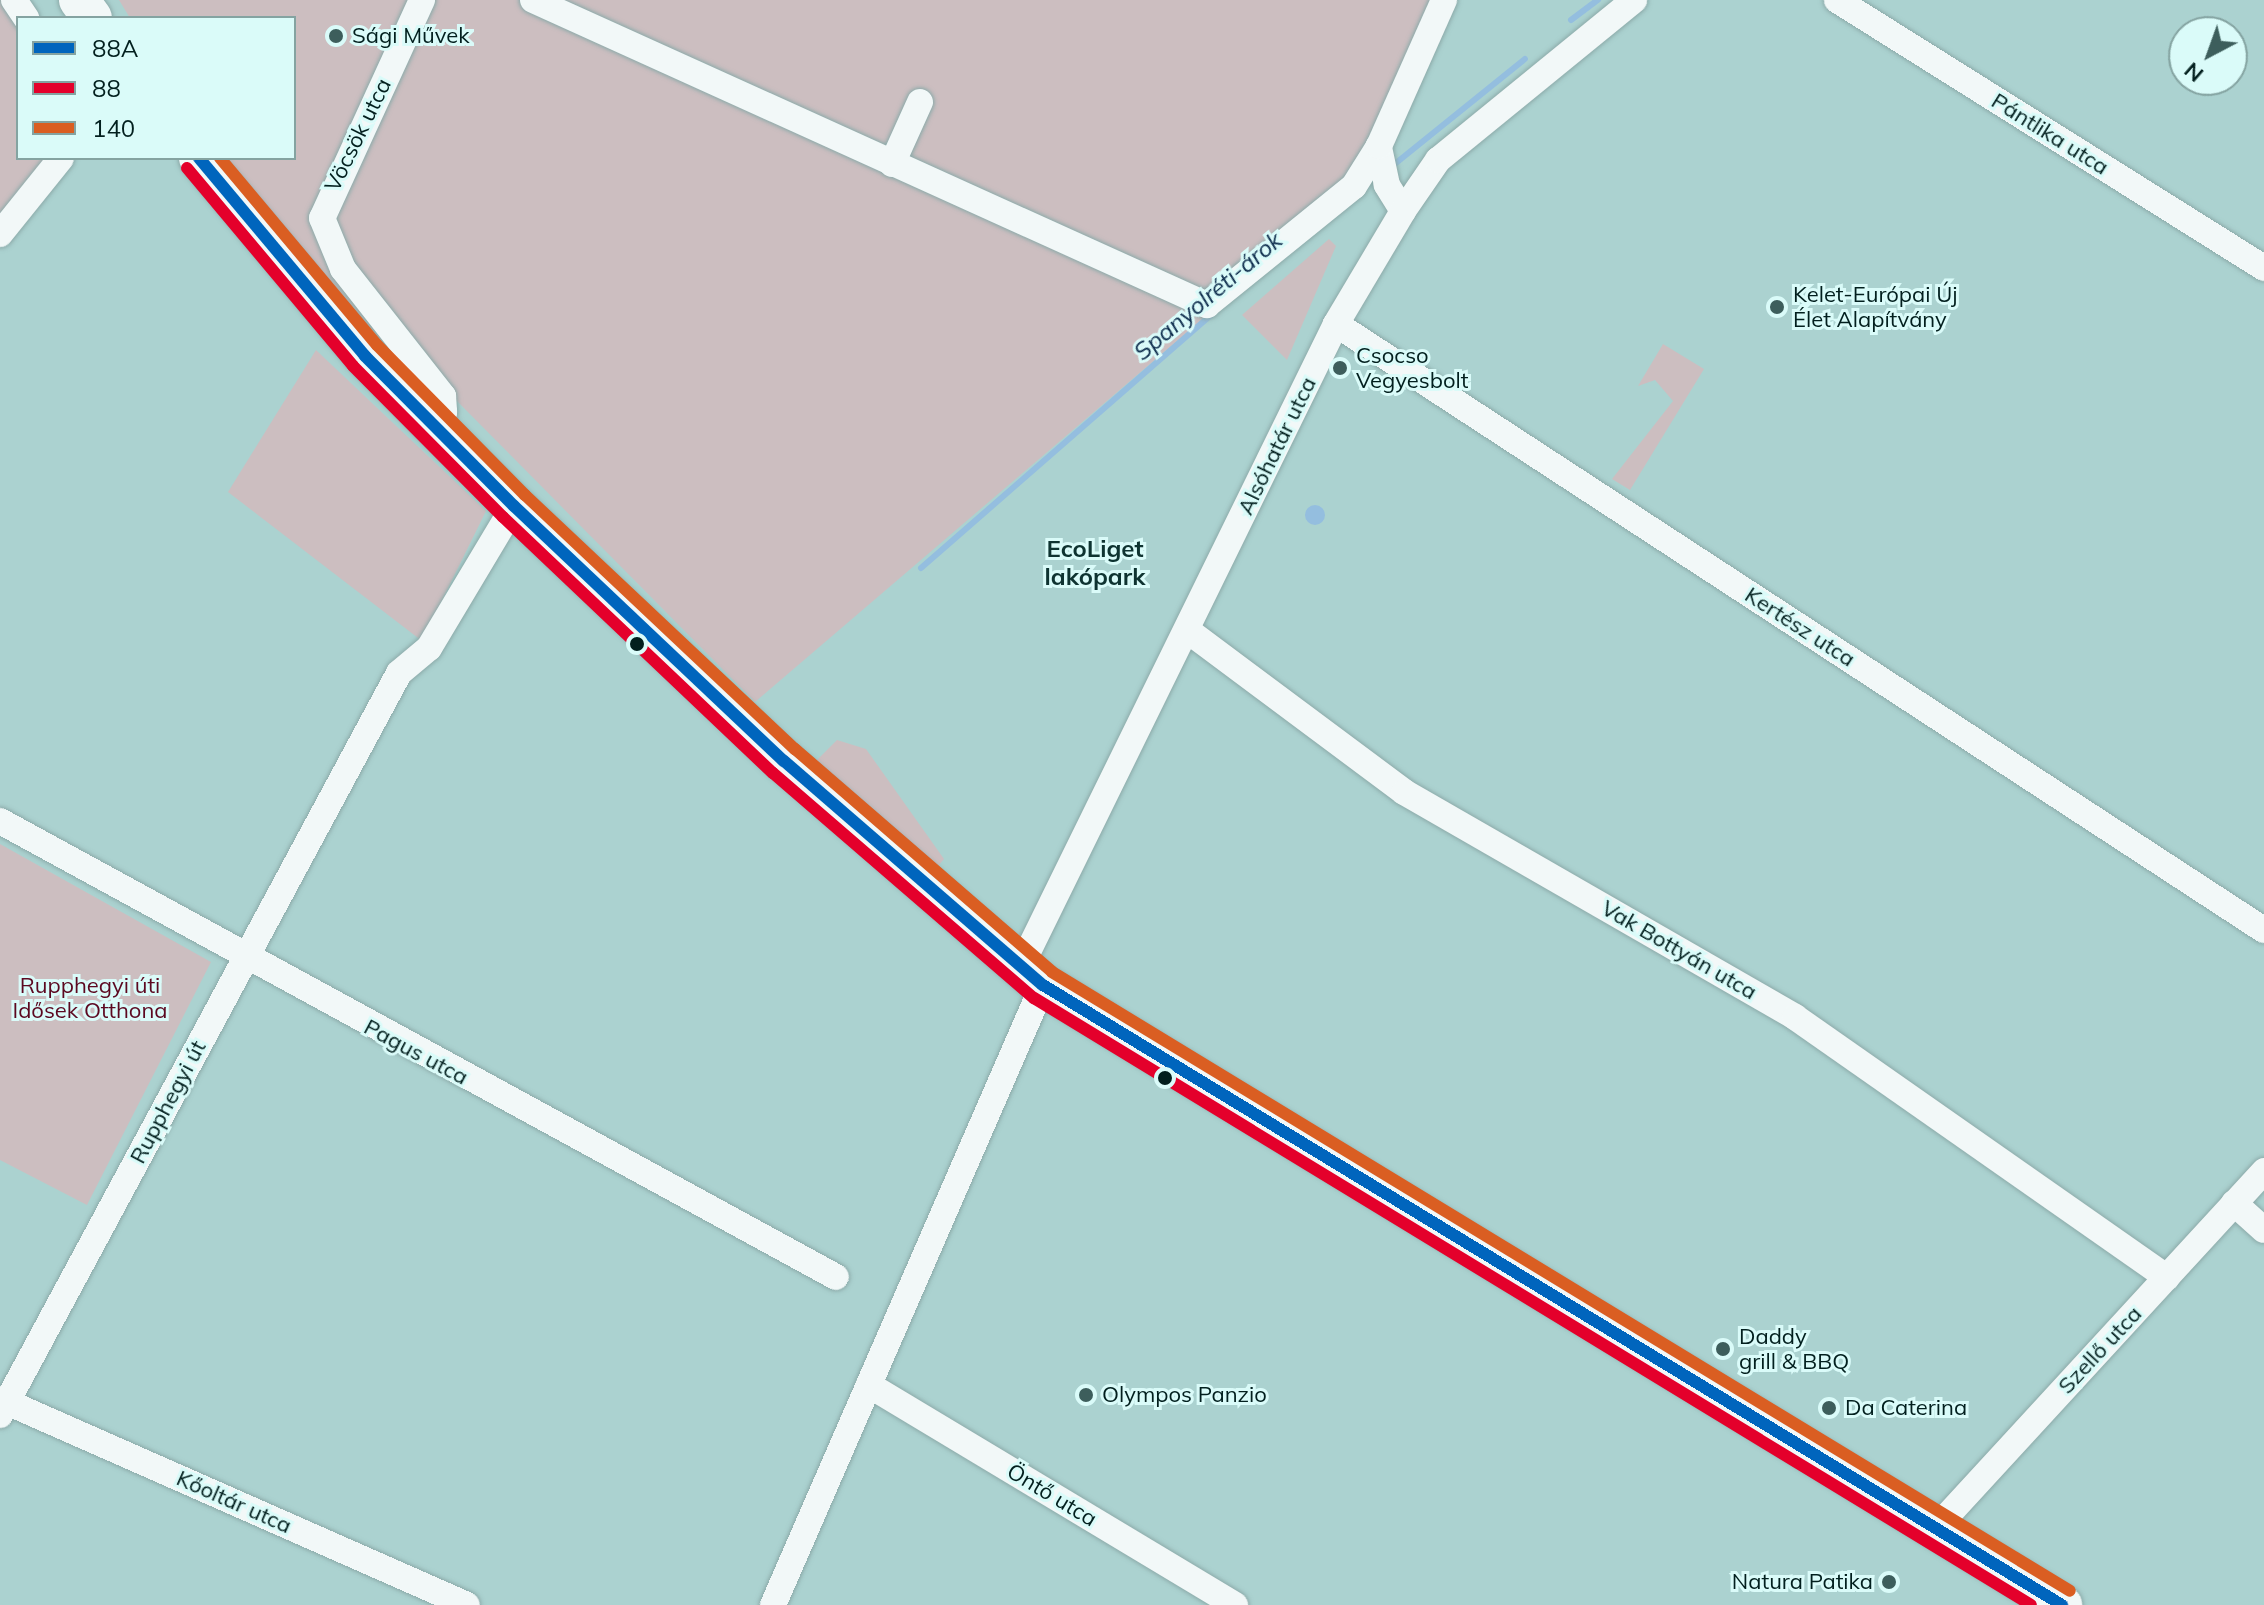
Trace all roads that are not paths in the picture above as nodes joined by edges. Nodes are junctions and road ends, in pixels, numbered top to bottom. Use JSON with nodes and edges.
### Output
{"nodes":[{"id":1,"x":422,"y":0,"type":"edge"},
{"id":2,"x":533,"y":0,"type":"edge"},
{"id":3,"x":1444,"y":0,"type":"edge"},
{"id":4,"x":1634,"y":0,"type":"edge"},
{"id":5,"x":1837,"y":0,"type":"edge"},
{"id":6,"x":920,"y":102,"type":"dead end"},
{"id":7,"x":1378,"y":153,"type":"junction"},
{"id":8,"x":59,"y":160,"type":"edge"},
{"id":9,"x":201,"y":160,"type":"edge"},
{"id":10,"x":892,"y":164,"type":"junction"},
{"id":11,"x":1403,"y":211,"type":"junction"},
{"id":12,"x":0,"y":234,"type":"edge"},
{"id":13,"x":2264,"y":268,"type":"edge"},
{"id":14,"x":1336,"y":324,"type":"junction"},
{"id":15,"x":433,"y":426,"type":"junction"},
{"id":16,"x":514,"y":506,"type":"junction"},
{"id":17,"x":1187,"y":630,"type":"junction"},
{"id":18,"x":0,"y":821,"type":"edge"},
{"id":19,"x":2264,"y":930,"type":"edge"},
{"id":20,"x":244,"y":959,"type":"junction"},
{"id":21,"x":1022,"y":969,"type":"junction"},
{"id":22,"x":2264,"y":1171,"type":"edge"},
{"id":23,"x":2234,"y":1203,"type":"junction"},
{"id":24,"x":2264,"y":1230,"type":"edge"},
{"id":25,"x":836,"y":1277,"type":"dead end"},
{"id":26,"x":2167,"y":1277,"type":"junction"},
{"id":27,"x":869,"y":1385,"type":"junction"},
{"id":28,"x":2,"y":1405,"type":"edge"},
{"id":29,"x":1936,"y":1528,"type":"junction"},
{"id":30,"x":1227,"y":1603,"type":"edge"},
{"id":31,"x":467,"y":1605,"type":"edge"},
{"id":32,"x":773,"y":1605,"type":"edge"},
{"id":33,"x":2062,"y":1605,"type":"edge"}],
"edges":[{"from":1,"to":15,"type":"street","name":"Vöcsök utca"},
{"from":2,"to":10,"type":"street"},
{"from":3,"to":7,"type":"street"},
{"from":4,"to":11,"type":"street","name":"Alsóhatár utca"},
{"from":5,"to":13,"type":"street","name":"Pántlika utca"},
{"from":6,"to":10,"type":"street"},
{"from":7,"to":10,"type":"street"},
{"from":7,"to":11,"type":"street"},
{"from":8,"to":12,"type":"street"},
{"from":9,"to":15,"type":"main road"},
{"from":11,"to":14,"type":"street","name":"Alsóhatár utca"},
{"from":14,"to":17,"type":"street","name":"Alsóhatár utca"},
{"from":14,"to":19,"type":"street","name":"Kertész utca"},
{"from":15,"to":16,"type":"main road"},
{"from":16,"to":20,"type":"street","name":"Rupphegyi út"},
{"from":16,"to":21,"type":"main road"},
{"from":17,"to":21,"type":"street","name":"Alsóhatár utca"},
{"from":17,"to":26,"type":"street","name":"Vak Bottyán utca"},
{"from":18,"to":20,"type":"street","name":"Pagus utca"},
{"from":20,"to":25,"type":"street","name":"Pagus utca"},
{"from":20,"to":28,"type":"street","name":"Rupphegyi út"},
{"from":21,"to":27,"type":"street","name":"Alsóhatár utca"},
{"from":21,"to":29,"type":"main road"},
{"from":22,"to":23,"type":"street","name":"Szellő utca"},
{"from":23,"to":24,"type":"street"},
{"from":23,"to":26,"type":"street","name":"Szellő utca"},
{"from":26,"to":29,"type":"street","name":"Szellő utca"},
{"from":27,"to":30,"type":"street","name":"Öntő utca"},
{"from":27,"to":32,"type":"street","name":"Alsóhatár utca"},
{"from":28,"to":31,"type":"street","name":"Kőoltár utca"},
{"from":29,"to":33,"type":"main road"}]}
